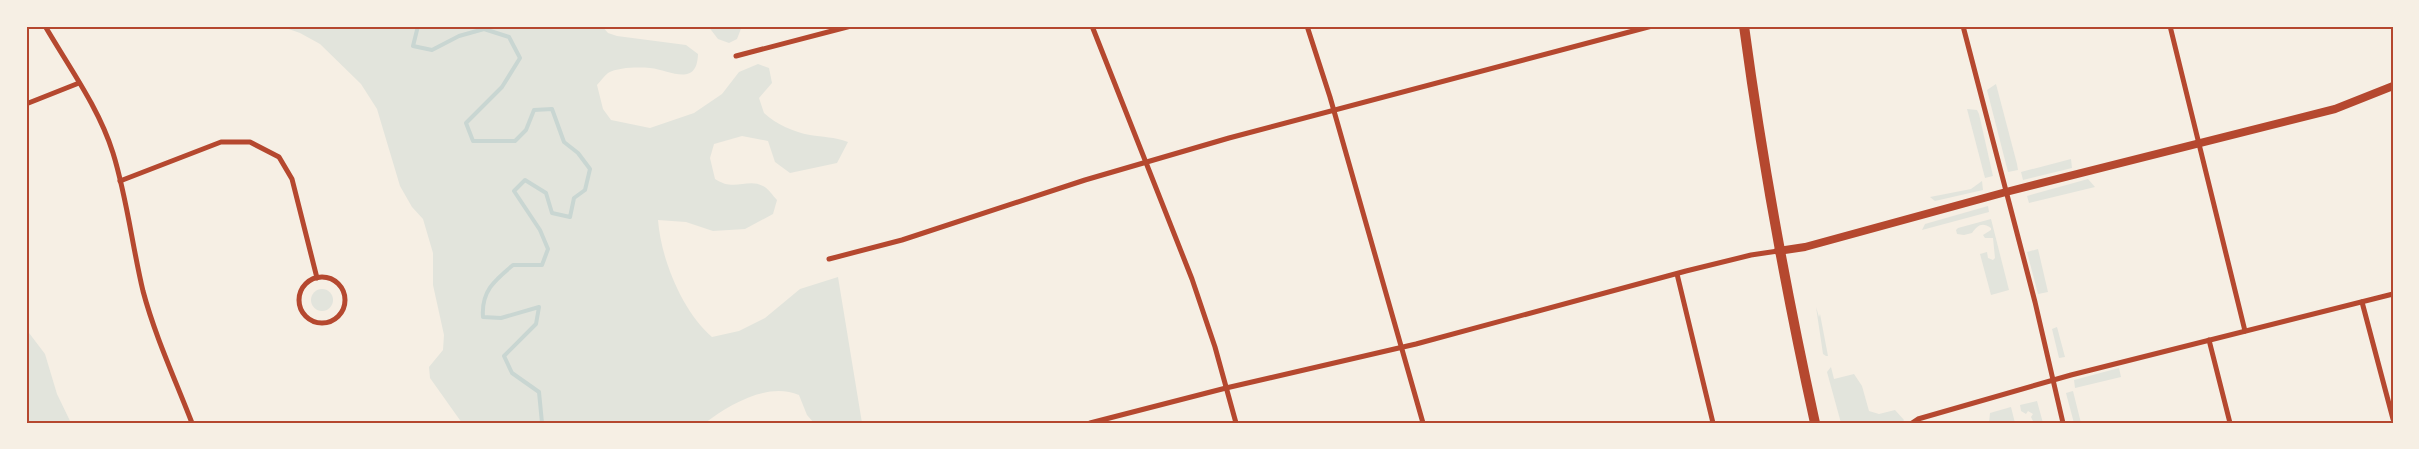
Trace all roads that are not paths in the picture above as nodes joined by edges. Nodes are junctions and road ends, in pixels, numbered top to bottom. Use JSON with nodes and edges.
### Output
{"nodes":[{"id":1,"x":45,"y":26,"type":"edge"},
{"id":2,"x":851,"y":26,"type":"edge"},
{"id":3,"x":1092,"y":26,"type":"edge"},
{"id":4,"x":1307,"y":26,"type":"edge"},
{"id":5,"x":1652,"y":26,"type":"edge"},
{"id":6,"x":1744,"y":26,"type":"edge"},
{"id":7,"x":1963,"y":26,"type":"edge"},
{"id":8,"x":2170,"y":26,"type":"edge"},
{"id":9,"x":736,"y":56,"type":"dead end"},
{"id":10,"x":80,"y":83,"type":"junction"},
{"id":11,"x":2393,"y":86,"type":"edge"},
{"id":12,"x":26,"y":104,"type":"edge"},
{"id":13,"x":1334,"y":111,"type":"junction"},
{"id":14,"x":2199,"y":143,"type":"junction"},
{"id":15,"x":1148,"y":161,"type":"junction"},
{"id":16,"x":120,"y":181,"type":"junction"},
{"id":17,"x":2006,"y":192,"type":"junction"},
{"id":18,"x":1778,"y":251,"type":"junction"},
{"id":19,"x":829,"y":259,"type":"dead end"},
{"id":20,"x":1677,"y":274,"type":"junction"},
{"id":21,"x":317,"y":278,"type":"junction"},
{"id":22,"x":2393,"y":294,"type":"edge"},
{"id":23,"x":2362,"y":302,"type":"junction"},
{"id":24,"x":2246,"y":330,"type":"junction"},
{"id":25,"x":2210,"y":340,"type":"junction"},
{"id":26,"x":1401,"y":348,"type":"junction"},
{"id":27,"x":2052,"y":380,"type":"junction"},
{"id":28,"x":1226,"y":388,"type":"junction"},
{"id":29,"x":2393,"y":419,"type":"edge"},
{"id":30,"x":192,"y":423,"type":"edge"},
{"id":31,"x":1090,"y":423,"type":"edge"},
{"id":32,"x":1236,"y":423,"type":"edge"},
{"id":33,"x":1423,"y":423,"type":"edge"},
{"id":34,"x":1713,"y":423,"type":"edge"},
{"id":35,"x":1815,"y":423,"type":"edge"},
{"id":36,"x":1912,"y":423,"type":"edge"},
{"id":37,"x":2063,"y":423,"type":"edge"},
{"id":38,"x":2230,"y":423,"type":"edge"}],
"edges":[{"from":1,"to":10,"type":"street"},
{"from":2,"to":9,"type":"street"},
{"from":3,"to":15,"type":"street"},
{"from":4,"to":13,"type":"street"},
{"from":5,"to":13,"type":"street"},
{"from":6,"to":18,"type":"highway"},
{"from":7,"to":17,"type":"street"},
{"from":8,"to":14,"type":"street"},
{"from":10,"to":12,"type":"street"},
{"from":10,"to":16,"type":"street"},
{"from":11,"to":14,"type":"street"},
{"from":13,"to":15,"type":"street"},
{"from":13,"to":26,"type":"street"},
{"from":14,"to":17,"type":"street"},
{"from":14,"to":24,"type":"street"},
{"from":15,"to":19,"type":"street"},
{"from":15,"to":28,"type":"street"},
{"from":16,"to":21,"type":"street"},
{"from":16,"to":30,"type":"street"},
{"from":17,"to":18,"type":"street"},
{"from":17,"to":27,"type":"street"},
{"from":18,"to":20,"type":"street"},
{"from":18,"to":35,"type":"highway"},
{"from":20,"to":26,"type":"street"},
{"from":20,"to":34,"type":"street"},
{"from":21,"to":21,"type":"street"},
{"from":22,"to":23,"type":"street"},
{"from":23,"to":24,"type":"street"},
{"from":23,"to":29,"type":"street"},
{"from":24,"to":25,"type":"street"},
{"from":25,"to":27,"type":"street"},
{"from":25,"to":38,"type":"street"},
{"from":26,"to":28,"type":"street"},
{"from":26,"to":33,"type":"street"},
{"from":27,"to":36,"type":"street"},
{"from":27,"to":37,"type":"street"},
{"from":28,"to":31,"type":"street"},
{"from":28,"to":32,"type":"street"}]}
